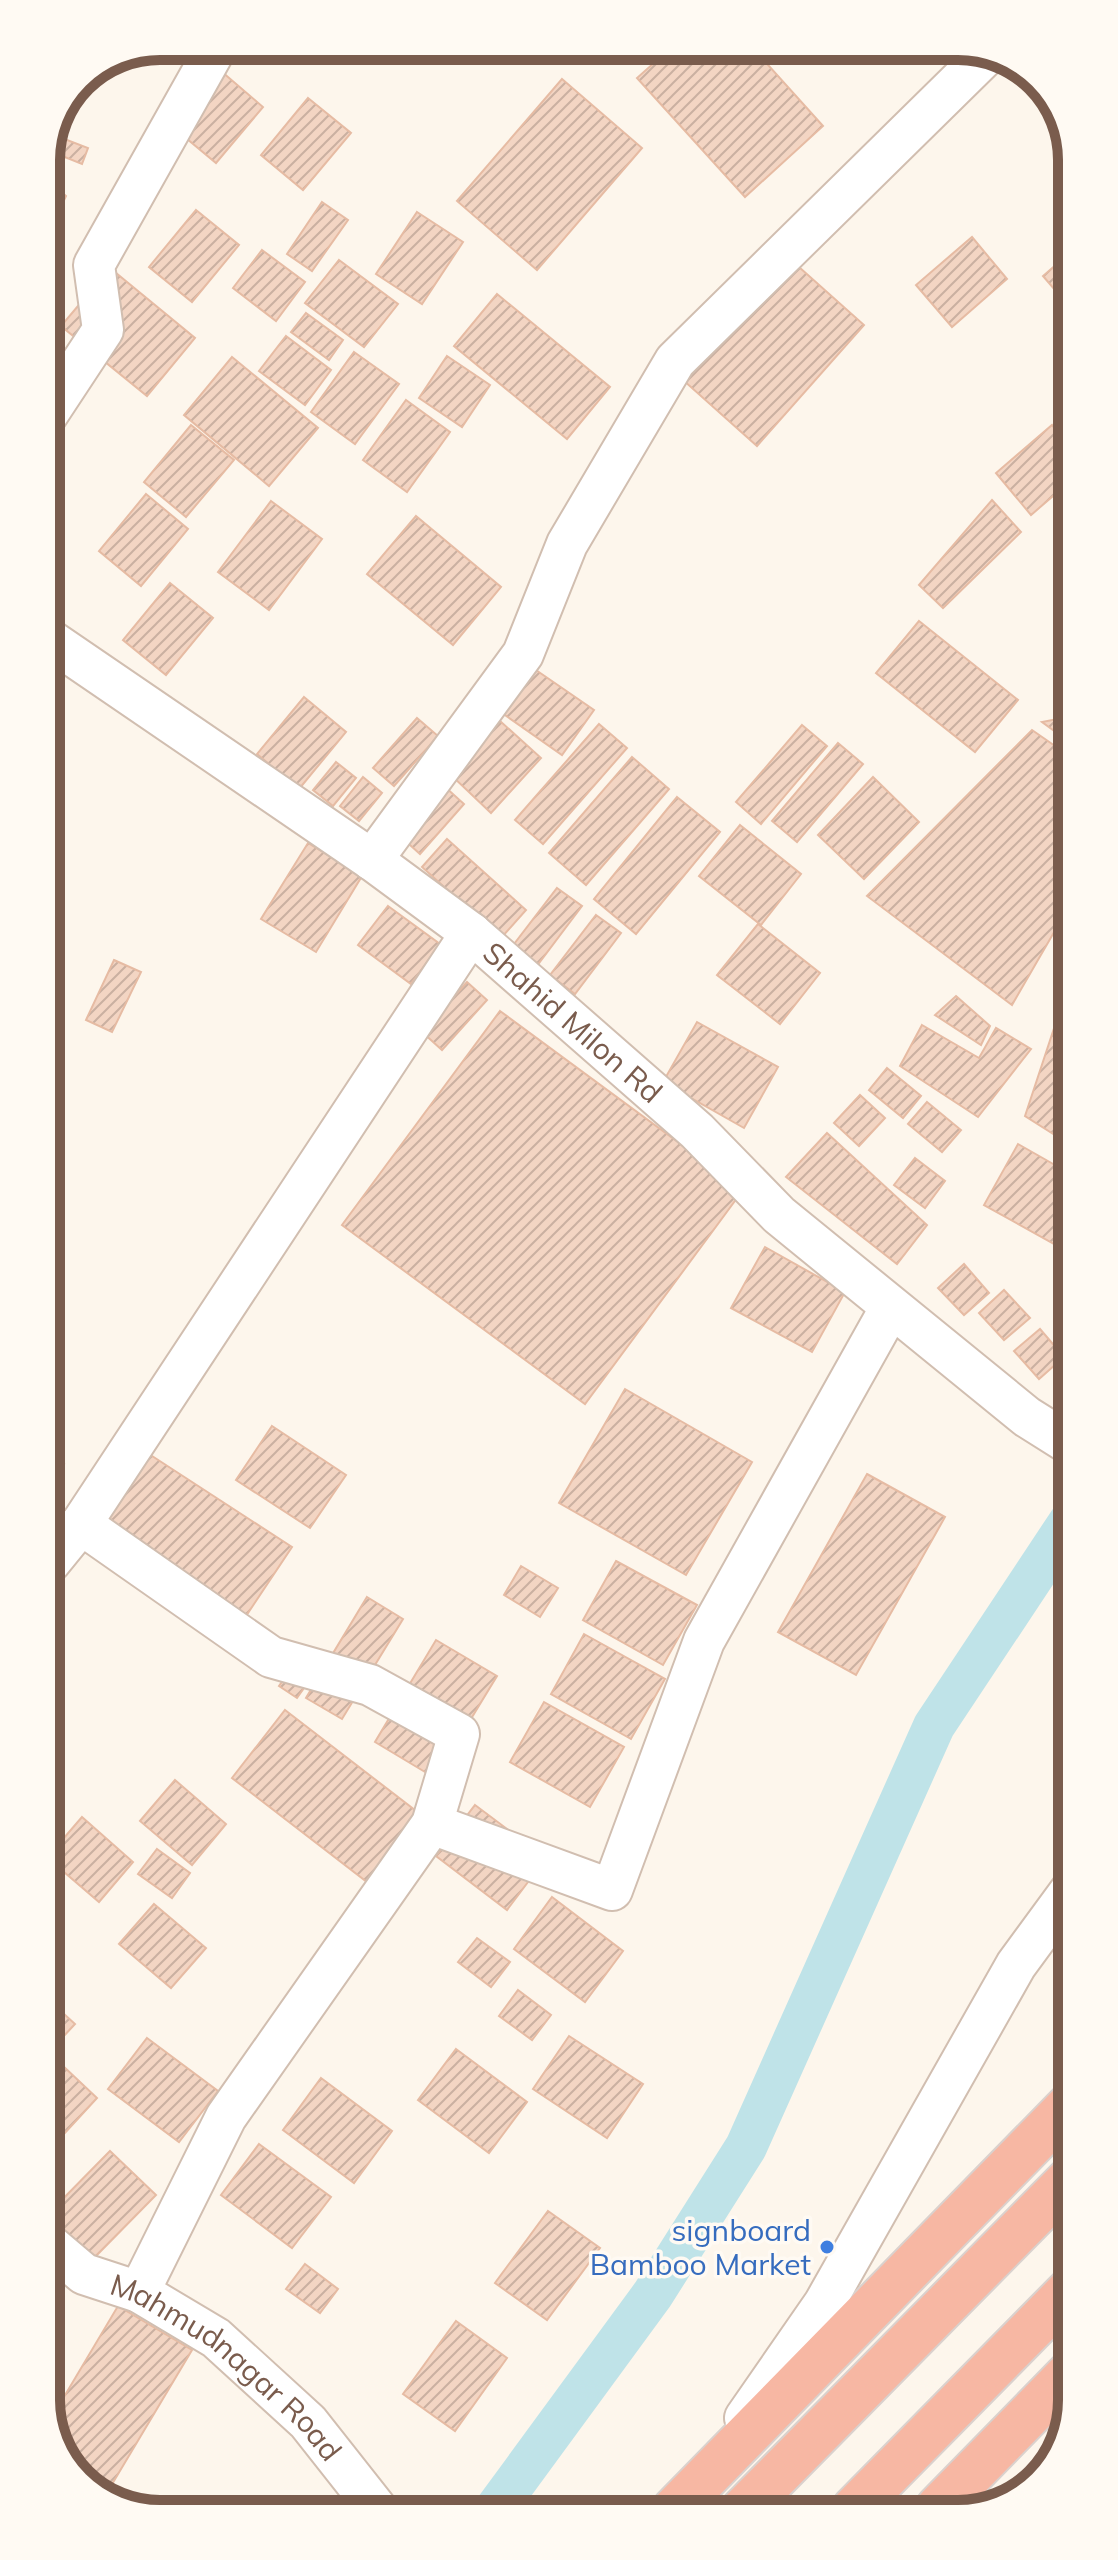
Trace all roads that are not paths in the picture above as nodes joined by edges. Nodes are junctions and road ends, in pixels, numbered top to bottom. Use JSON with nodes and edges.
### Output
{"nodes":[{"id":1,"x":209,"y":60,"type":"edge"},
{"id":2,"x":979,"y":62,"type":"edge"},
{"id":3,"x":60,"y":395,"type":"edge"},
{"id":4,"x":60,"y":647,"type":"edge"},
{"id":5,"x":372,"y":860,"type":"junction"},
{"id":6,"x":471,"y":933,"type":"junction"},
{"id":7,"x":891,"y":1307,"type":"junction"},
{"id":8,"x":1058,"y":1436,"type":"edge"},
{"id":9,"x":81,"y":1524,"type":"junction"},
{"id":10,"x":60,"y":1550,"type":"edge"},
{"id":11,"x":432,"y":1824,"type":"junction"},
{"id":12,"x":1058,"y":1908,"type":"edge"},
{"id":13,"x":1058,"y":2117,"type":"edge"},
{"id":14,"x":1058,"y":2191,"type":"edge"},
{"id":15,"x":60,"y":2254,"type":"edge"},
{"id":16,"x":139,"y":2292,"type":"junction"},
{"id":17,"x":1058,"y":2302,"type":"edge"},
{"id":18,"x":1058,"y":2385,"type":"edge"},
{"id":19,"x":370,"y":2500,"type":"edge"},
{"id":20,"x":683,"y":2500,"type":"edge"},
{"id":21,"x":684,"y":2500,"type":"edge"},
{"id":22,"x":753,"y":2500,"type":"edge"},
{"id":23,"x":863,"y":2500,"type":"edge"},
{"id":24,"x":946,"y":2500,"type":"edge"}],
"edges":[{"from":1,"to":3,"type":"street"},
{"from":2,"to":5,"type":"street"},
{"from":4,"to":5,"type":"street","name":"Shahid Milon Rd"},
{"from":5,"to":6,"type":"street","name":"Shahid Milon Rd"},
{"from":6,"to":7,"type":"street","name":"Shahid Milon Rd"},
{"from":6,"to":9,"type":"street"},
{"from":7,"to":8,"type":"street","name":"Shahid Milon Rd"},
{"from":7,"to":11,"type":"street"},
{"from":9,"to":10,"type":"street"},
{"from":9,"to":11,"type":"street"},
{"from":11,"to":16,"type":"street"},
{"from":12,"to":20,"type":"street"},
{"from":13,"to":21,"type":"highway"},
{"from":14,"to":22,"type":"highway"},
{"from":15,"to":16,"type":"street","name":"Mahmudnagar Road"},
{"from":16,"to":19,"type":"street","name":"Mahmudnagar Road"},
{"from":17,"to":23,"type":"highway"},
{"from":18,"to":24,"type":"highway"}]}
